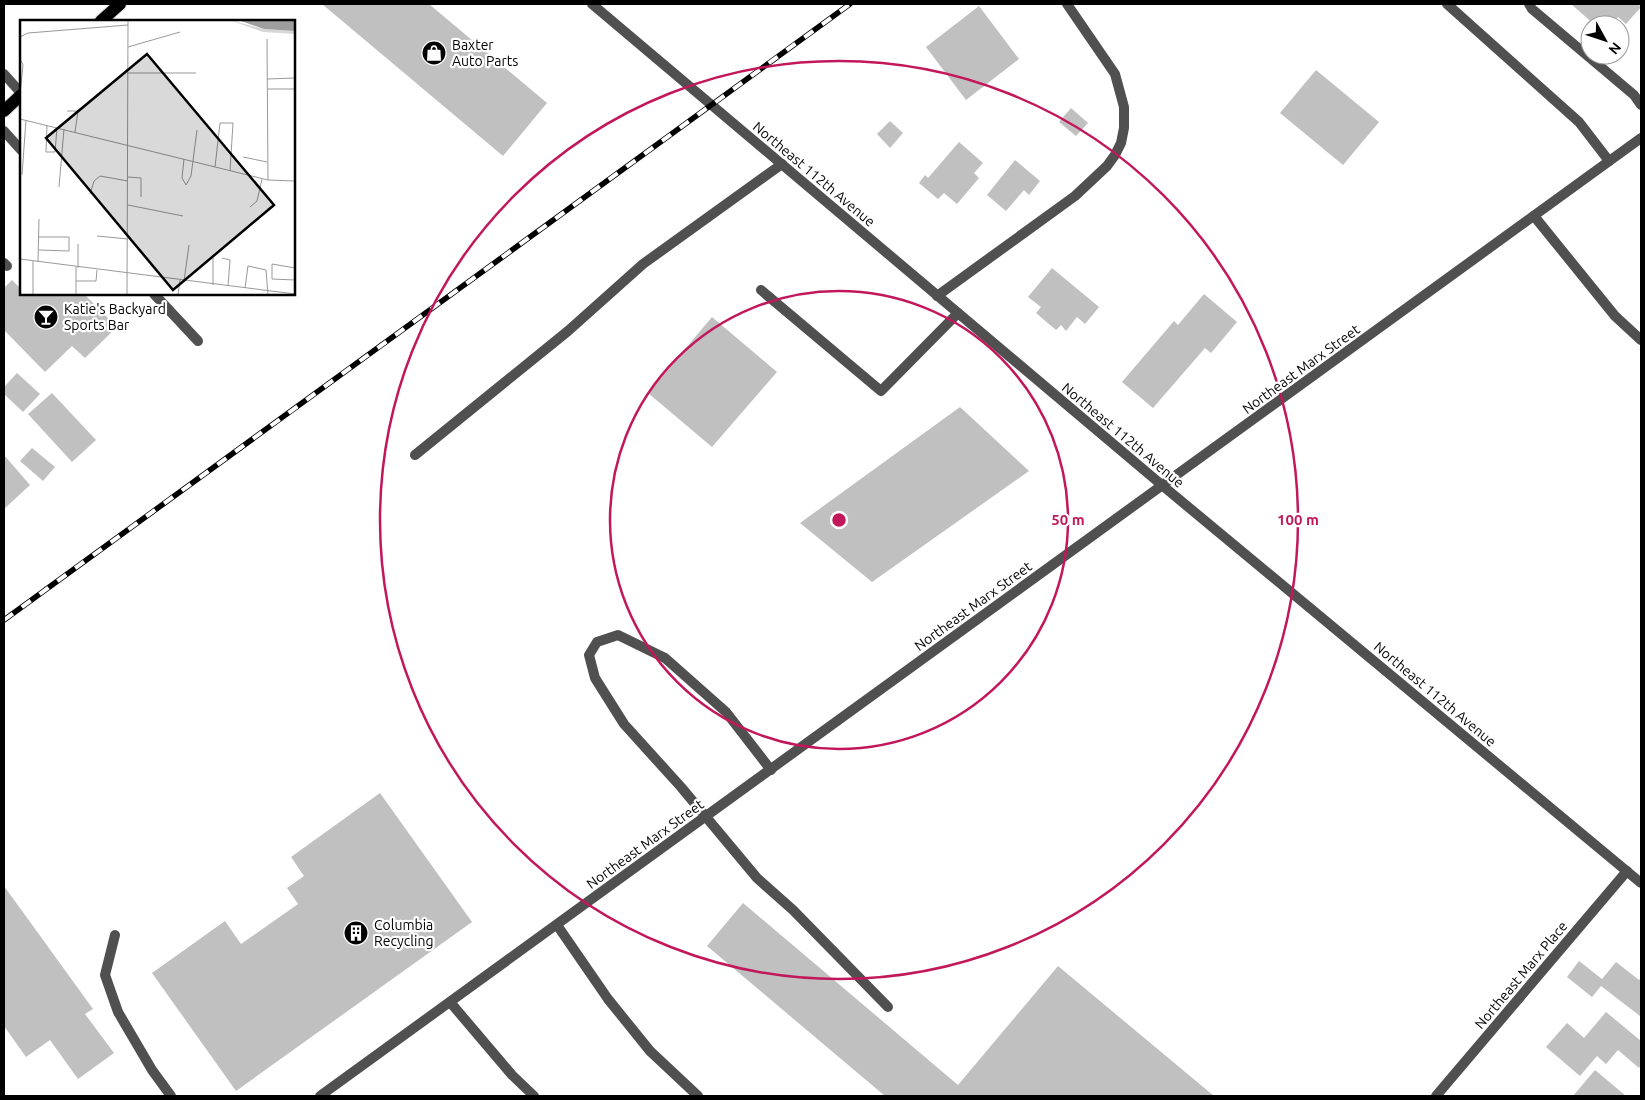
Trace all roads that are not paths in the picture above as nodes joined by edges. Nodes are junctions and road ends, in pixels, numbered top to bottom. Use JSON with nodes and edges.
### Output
{"nodes":[{"id":1,"x":120,"y":4,"type":"edge"},
{"id":2,"x":592,"y":4,"type":"edge"},
{"id":3,"x":1067,"y":4,"type":"edge"},
{"id":4,"x":1447,"y":4,"type":"edge"},
{"id":5,"x":1529,"y":4,"type":"edge"},
{"id":6,"x":103,"y":20,"type":"edge"},
{"id":7,"x":4,"y":74,"type":"edge"},
{"id":8,"x":20,"y":93,"type":"edge"},
{"id":9,"x":20,"y":95,"type":"edge"},
{"id":10,"x":1641,"y":105,"type":"edge"},
{"id":11,"x":4,"y":111,"type":"edge"},
{"id":12,"x":4,"y":131,"type":"edge"},
{"id":13,"x":1641,"y":138,"type":"edge"},
{"id":14,"x":20,"y":149,"type":"edge"},
{"id":15,"x":1609,"y":161,"type":"junction"},
{"id":16,"x":782,"y":164,"type":"junction"},
{"id":17,"x":1534,"y":216,"type":"junction"},
{"id":18,"x":761,"y":290,"type":"dead end"},
{"id":19,"x":155,"y":295,"type":"edge"},
{"id":20,"x":937,"y":296,"type":"junction"},
{"id":21,"x":958,"y":314,"type":"junction"},
{"id":22,"x":1641,"y":340,"type":"edge"},
{"id":23,"x":198,"y":341,"type":"dead end"},
{"id":24,"x":415,"y":455,"type":"dead end"},
{"id":25,"x":1162,"y":486,"type":"junction"},
{"id":26,"x":771,"y":770,"type":"junction"},
{"id":27,"x":705,"y":817,"type":"junction"},
{"id":28,"x":1627,"y":871,"type":"junction"},
{"id":29,"x":1641,"y":883,"type":"edge"},
{"id":30,"x":557,"y":924,"type":"junction"},
{"id":31,"x":115,"y":934,"type":"dead end"},
{"id":32,"x":450,"y":1002,"type":"junction"},
{"id":33,"x":888,"y":1006,"type":"dead end"},
{"id":34,"x":172,"y":1096,"type":"edge"},
{"id":35,"x":320,"y":1096,"type":"edge"},
{"id":36,"x":534,"y":1096,"type":"edge"},
{"id":37,"x":698,"y":1096,"type":"edge"},
{"id":38,"x":1436,"y":1096,"type":"edge"}],
"edges":[{"from":1,"to":6,"type":"main road"},
{"from":2,"to":16,"type":"street","name":"Northeast 112th Avenue"},
{"from":3,"to":20,"type":"street"},
{"from":4,"to":15,"type":"street"},
{"from":5,"to":10,"type":"street"},
{"from":7,"to":8,"type":"street"},
{"from":9,"to":11,"type":"main road"},
{"from":12,"to":14,"type":"street"},
{"from":13,"to":15,"type":"street","name":"Northeast Marx Street"},
{"from":15,"to":17,"type":"street","name":"Northeast Marx Street"},
{"from":16,"to":20,"type":"street","name":"Northeast 112th Avenue"},
{"from":16,"to":24,"type":"street"},
{"from":17,"to":22,"type":"street"},
{"from":17,"to":25,"type":"street","name":"Northeast Marx Street"},
{"from":18,"to":21,"type":"street"},
{"from":19,"to":23,"type":"street"},
{"from":20,"to":21,"type":"street","name":"Northeast 112th Avenue"},
{"from":21,"to":25,"type":"street","name":"Northeast 112th Avenue"},
{"from":25,"to":26,"type":"street","name":"Northeast Marx Street"},
{"from":25,"to":28,"type":"street","name":"Northeast 112th Avenue"},
{"from":26,"to":27,"type":"street","name":"Northeast Marx Street"},
{"from":26,"to":27,"type":"street"},
{"from":27,"to":30,"type":"street","name":"Northeast Marx Street"},
{"from":27,"to":33,"type":"street"},
{"from":28,"to":29,"type":"street","name":"Northeast 112th Avenue"},
{"from":28,"to":38,"type":"street","name":"Northeast Marx Place"},
{"from":30,"to":32,"type":"street","name":"Northeast Marx Street"},
{"from":30,"to":37,"type":"street"},
{"from":31,"to":34,"type":"street"},
{"from":32,"to":35,"type":"street","name":"Northeast Marx Street"},
{"from":32,"to":36,"type":"street"}]}
